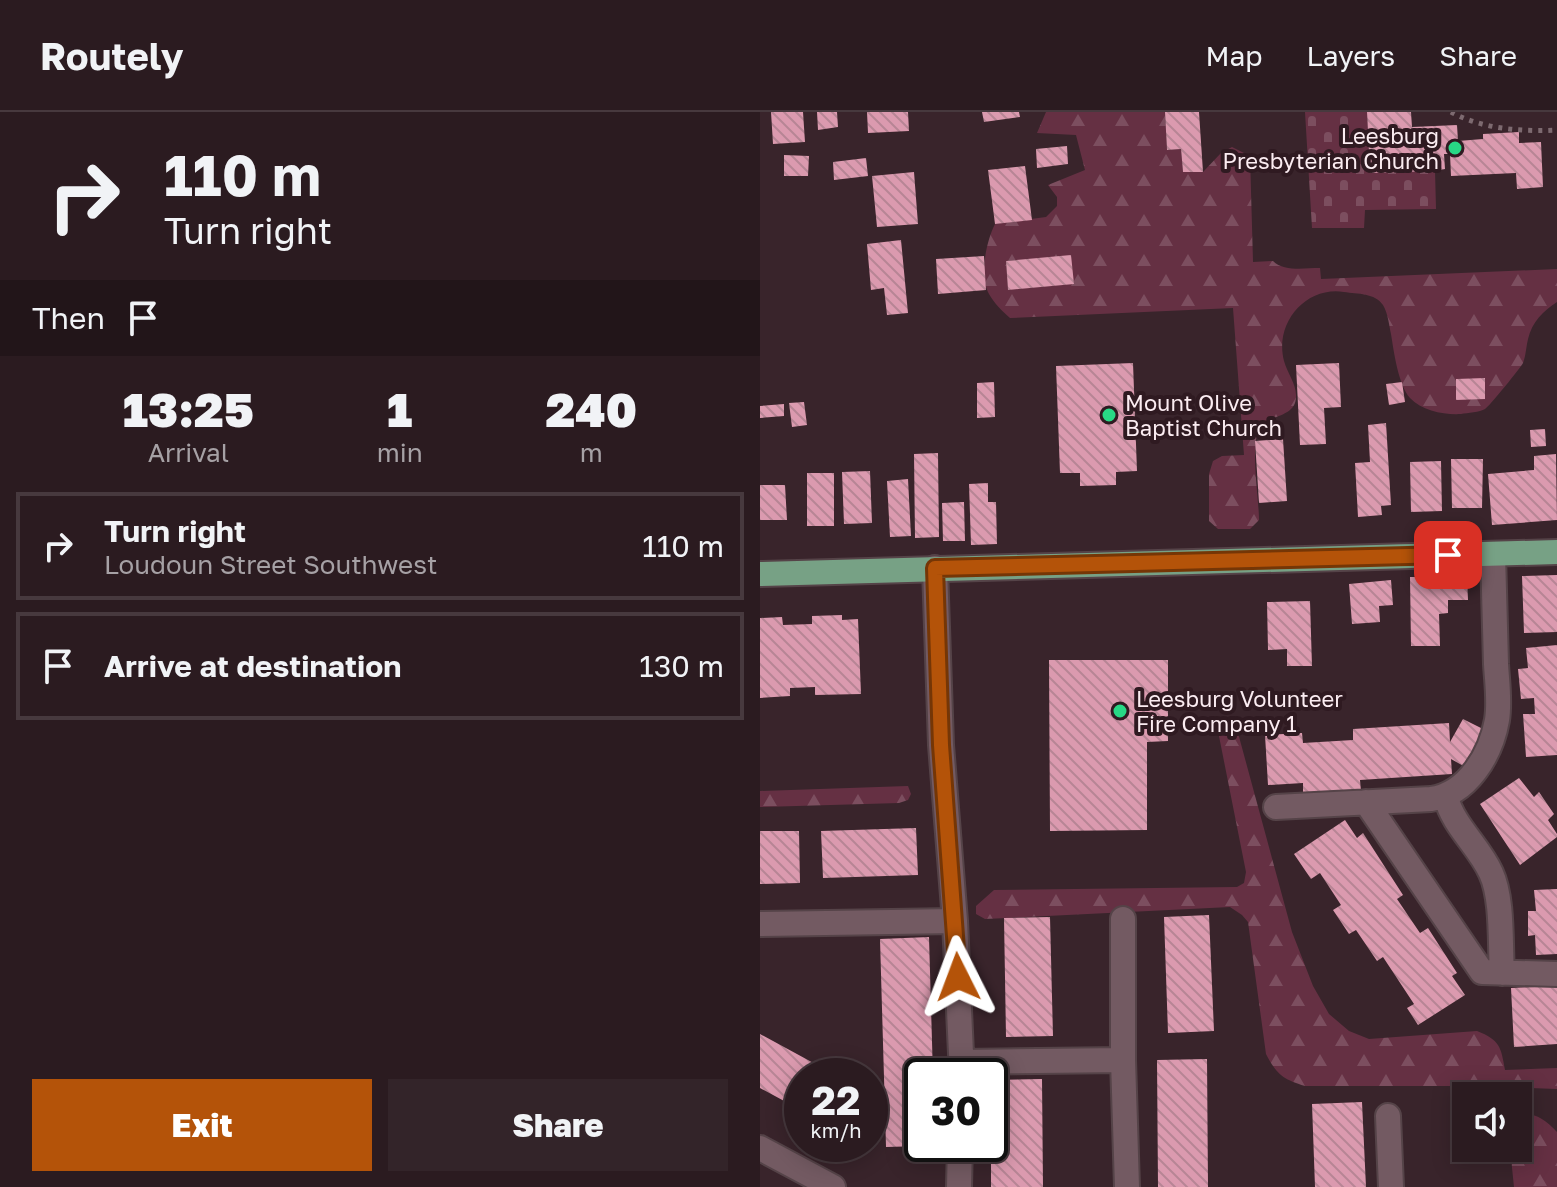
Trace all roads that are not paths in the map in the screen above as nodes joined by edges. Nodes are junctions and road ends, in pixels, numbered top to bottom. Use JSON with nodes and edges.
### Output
{"nodes":[{"id":1,"x":1557,"y":552,"type":"edge"},
{"id":2,"x":1493,"y":554,"type":"junction"},
{"id":3,"x":935,"y":568,"type":"junction"},
{"id":4,"x":760,"y":574,"type":"edge"},
{"id":5,"x":1446,"y":797,"type":"junction"},
{"id":6,"x":1366,"y":802,"type":"junction"},
{"id":7,"x":1276,"y":807,"type":"dead end"},
{"id":8,"x":1123,"y":919,"type":"dead end"},
{"id":9,"x":955,"y":921,"type":"junction"},
{"id":10,"x":760,"y":924,"type":"edge"},
{"id":11,"x":1502,"y":973,"type":"junction"},
{"id":12,"x":1557,"y":974,"type":"edge"},
{"id":13,"x":961,"y":1058,"type":"edge"},
{"id":14,"x":1123,"y":1060,"type":"junction"},
{"id":15,"x":1008,"y":1066,"type":"edge"},
{"id":16,"x":1388,"y":1116,"type":"dead end"},
{"id":17,"x":760,"y":1148,"type":"edge"},
{"id":18,"x":960,"y":1162,"type":"edge"},
{"id":19,"x":833,"y":1187,"type":"edge"},
{"id":20,"x":959,"y":1187,"type":"edge"},
{"id":21,"x":1127,"y":1187,"type":"edge"},
{"id":22,"x":1391,"y":1187,"type":"edge"}],
"edges":[{"from":1,"to":2,"type":"main road"},
{"from":2,"to":3,"type":"main road"},
{"from":2,"to":5,"type":"street"},
{"from":3,"to":4,"type":"main road"},
{"from":3,"to":9,"type":"street"},
{"from":5,"to":6,"type":"street"},
{"from":5,"to":11,"type":"street"},
{"from":6,"to":7,"type":"street"},
{"from":6,"to":11,"type":"street"},
{"from":8,"to":14,"type":"street"},
{"from":9,"to":10,"type":"street"},
{"from":9,"to":13,"type":"street"},
{"from":11,"to":12,"type":"street"},
{"from":14,"to":15,"type":"street"},
{"from":14,"to":21,"type":"street"},
{"from":16,"to":22,"type":"street"},
{"from":17,"to":19,"type":"street"},
{"from":18,"to":20,"type":"street"}]}
